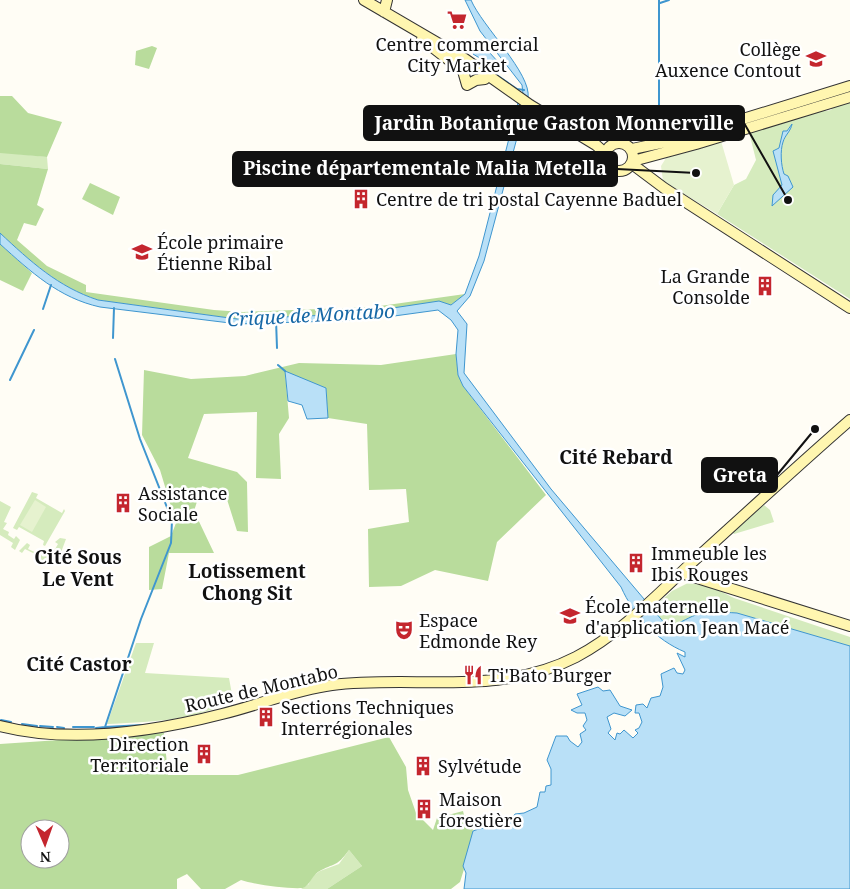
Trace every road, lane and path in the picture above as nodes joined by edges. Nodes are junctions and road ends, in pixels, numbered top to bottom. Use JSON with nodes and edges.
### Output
{"nodes":[{"id":1,"x":364,"y":0,"type":"edge"},
{"id":2,"x":387,"y":0,"type":"edge"},
{"id":3,"x":384,"y":12,"type":"junction"},
{"id":4,"x":412,"y":30,"type":"junction"},
{"id":5,"x":850,"y":86,"type":"edge"},
{"id":6,"x":850,"y":97,"type":"edge"},
{"id":7,"x":523,"y":101,"type":"junction"},
{"id":8,"x":608,"y":149,"type":"junction"},
{"id":9,"x":632,"y":149,"type":"junction"},
{"id":10,"x":630,"y":165,"type":"junction"},
{"id":11,"x":850,"y":308,"type":"edge"},
{"id":12,"x":850,"y":420,"type":"edge"},
{"id":13,"x":681,"y":573,"type":"junction"},
{"id":14,"x":850,"y":626,"type":"edge"},
{"id":15,"x":0,"y":726,"type":"edge"}],
"edges":[{"from":1,"to":3,"type":"main road"},
{"from":2,"to":3,"type":"main road"},
{"from":3,"to":4,"type":"main road"},
{"from":4,"to":7,"type":"main road"},
{"from":4,"to":7,"type":"main road"},
{"from":5,"to":9,"type":"main road"},
{"from":6,"to":10,"type":"main road"},
{"from":7,"to":8,"type":"main road"},
{"from":8,"to":9,"type":"main road"},
{"from":8,"to":10,"type":"main road"},
{"from":9,"to":10,"type":"main road"},
{"from":10,"to":11,"type":"main road"},
{"from":12,"to":13,"type":"main road"},
{"from":13,"to":14,"type":"main road"},
{"from":13,"to":15,"type":"main road","name":"Route de Montabo"}]}
